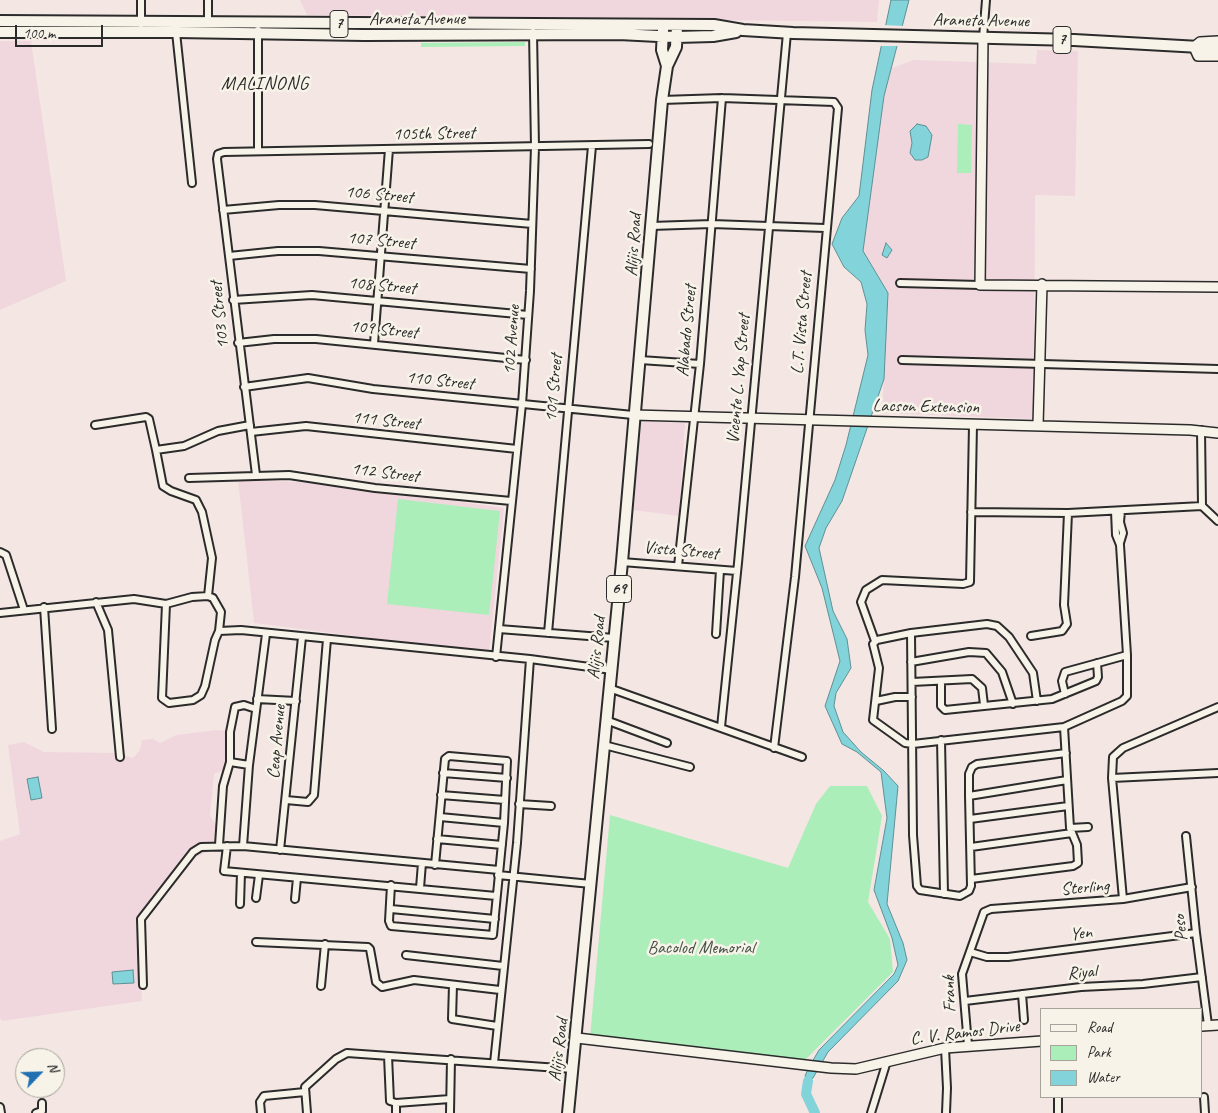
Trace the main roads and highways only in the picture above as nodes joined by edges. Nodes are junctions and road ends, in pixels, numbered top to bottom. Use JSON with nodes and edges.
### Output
{"nodes":[{"id":1,"x":0,"y":21,"type":"edge"},
{"id":2,"x":663,"y":24,"type":"junction"},
{"id":3,"x":678,"y":25,"type":"junction"},
{"id":4,"x":82,"y":27,"type":"junction"},
{"id":5,"x":141,"y":27,"type":"junction"},
{"id":6,"x":743,"y":30,"type":"junction"},
{"id":7,"x":0,"y":32,"type":"edge"},
{"id":8,"x":663,"y":36,"type":"junction"},
{"id":9,"x":677,"y":37,"type":"junction"},
{"id":10,"x":1218,"y":48,"type":"edge"},
{"id":11,"x":667,"y":66,"type":"junction"},
{"id":12,"x":568,"y":1113,"type":"edge"}],
"edges":[{"from":1,"to":4,"type":"main road","name":"Araneta Avenue","number":"7"},
{"from":2,"to":3,"type":"main road","name":"Araneta Avenue","number":"7"},
{"from":2,"to":5,"type":"main road","name":"Araneta Avenue","number":"7"},
{"from":2,"to":8,"type":"main road","name":"Alijis Road","number":"69"},
{"from":3,"to":6,"type":"main road","name":"Araneta Avenue","number":"7"},
{"from":3,"to":9,"type":"main road","name":"Alijis Road","number":"69"},
{"from":4,"to":5,"type":"main road","name":"Araneta Avenue","number":"7"},
{"from":4,"to":7,"type":"main road","name":"Araneta Avenue","number":"7"},
{"from":5,"to":8,"type":"main road","name":"Araneta Avenue","number":"7"},
{"from":6,"to":9,"type":"main road","name":"Araneta Avenue","number":"7"},
{"from":6,"to":10,"type":"main road","name":"Araneta Avenue","number":"7"},
{"from":8,"to":9,"type":"main road","name":"Araneta Avenue","number":"7"},
{"from":8,"to":11,"type":"main road","name":"Alijis Road","number":"69"},
{"from":9,"to":11,"type":"main road","name":"Alijis Road","number":"69"},
{"from":11,"to":12,"type":"main road","name":"Alijis Road","number":"69"}]}
